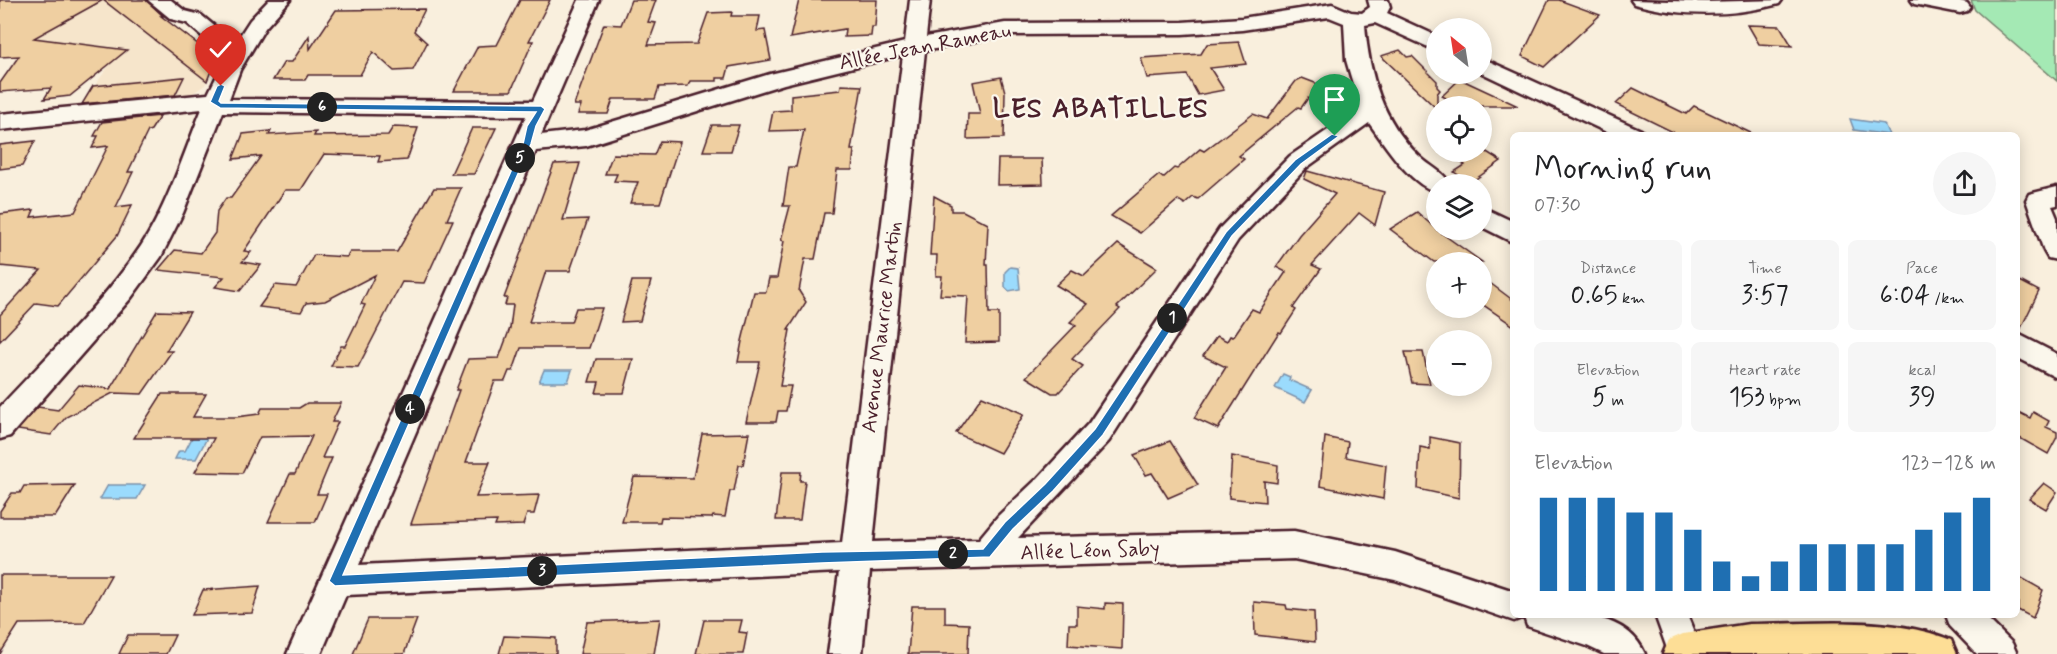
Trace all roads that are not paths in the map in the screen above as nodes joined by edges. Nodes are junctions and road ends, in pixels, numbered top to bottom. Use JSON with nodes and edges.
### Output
{"nodes":[{"id":1,"x":158,"y":0,"type":"edge"},
{"id":2,"x":280,"y":0,"type":"edge"},
{"id":3,"x":589,"y":0,"type":"edge"},
{"id":4,"x":920,"y":0,"type":"edge"},
{"id":5,"x":1641,"y":0,"type":"edge"},
{"id":6,"x":1772,"y":0,"type":"edge"},
{"id":7,"x":1921,"y":0,"type":"edge"},
{"id":8,"x":1330,"y":5,"type":"edge"},
{"id":9,"x":1960,"y":7,"type":"dead end"},
{"id":10,"x":1369,"y":11,"type":"edge"},
{"id":11,"x":1426,"y":39,"type":"edge"},
{"id":12,"x":915,"y":47,"type":"junction"},
{"id":13,"x":237,"y":55,"type":"junction"},
{"id":14,"x":1492,"y":70,"type":"edge"},
{"id":15,"x":214,"y":102,"type":"junction"},
{"id":16,"x":541,"y":109,"type":"junction"},
{"id":17,"x":1372,"y":110,"type":"junction"},
{"id":18,"x":0,"y":122,"type":"edge"},
{"id":19,"x":1627,"y":132,"type":"edge"},
{"id":20,"x":527,"y":144,"type":"junction"},
{"id":21,"x":1426,"y":174,"type":"edge"},
{"id":22,"x":2057,"y":196,"type":"edge"},
{"id":23,"x":1492,"y":222,"type":"edge"},
{"id":24,"x":1510,"y":232,"type":"edge"},
{"id":25,"x":2057,"y":251,"type":"edge"},
{"id":26,"x":2020,"y":346,"type":"edge"},
{"id":27,"x":2057,"y":366,"type":"edge"},
{"id":28,"x":0,"y":427,"type":"edge"},
{"id":29,"x":986,"y":554,"type":"junction"},
{"id":30,"x":855,"y":557,"type":"junction"},
{"id":31,"x":335,"y":581,"type":"junction"},
{"id":32,"x":1510,"y":605,"type":"edge"},
{"id":33,"x":1548,"y":618,"type":"edge"},
{"id":34,"x":1673,"y":618,"type":"edge"},
{"id":35,"x":1965,"y":618,"type":"edge"},
{"id":36,"x":1692,"y":653,"type":"edge"},
{"id":37,"x":304,"y":654,"type":"edge"},
{"id":38,"x":845,"y":654,"type":"edge"},
{"id":39,"x":1628,"y":654,"type":"edge"},
{"id":40,"x":1937,"y":654,"type":"edge"},
{"id":41,"x":2000,"y":654,"type":"edge"}],
"edges":[{"from":1,"to":13,"type":"street"},
{"from":2,"to":13,"type":"street"},
{"from":3,"to":16,"type":"street"},
{"from":4,"to":12,"type":"street","name":"Avenue Maurice Martin"},
{"from":5,"to":6,"type":"street"},
{"from":7,"to":9,"type":"street"},
{"from":8,"to":10,"type":"street"},
{"from":8,"to":12,"type":"street","name":"Allée Jean Rameau"},
{"from":10,"to":11,"type":"street"},
{"from":10,"to":17,"type":"street"},
{"from":12,"to":20,"type":"street","name":"Allée Jean Rameau"},
{"from":12,"to":30,"type":"street","name":"Avenue Maurice Martin"},
{"from":13,"to":15,"type":"street"},
{"from":14,"to":19,"type":"street"},
{"from":15,"to":16,"type":"street"},
{"from":15,"to":18,"type":"street"},
{"from":15,"to":28,"type":"street"},
{"from":16,"to":20,"type":"street"},
{"from":17,"to":21,"type":"street"},
{"from":17,"to":29,"type":"street"},
{"from":20,"to":31,"type":"street"},
{"from":22,"to":25,"type":"street"},
{"from":23,"to":24,"type":"street"},
{"from":26,"to":27,"type":"street"},
{"from":29,"to":30,"type":"street","name":"Allée Léon Saby"},
{"from":29,"to":32,"type":"street","name":"Allée Léon Saby"},
{"from":30,"to":31,"type":"street","name":"Allée Léon Saby"},
{"from":30,"to":38,"type":"street","name":"Avenue Maurice Martin"},
{"from":31,"to":37,"type":"street"},
{"from":33,"to":39,"type":"street"},
{"from":34,"to":36,"type":"street"},
{"from":35,"to":41,"type":"street"},
{"from":36,"to":40,"type":"main road"}]}
